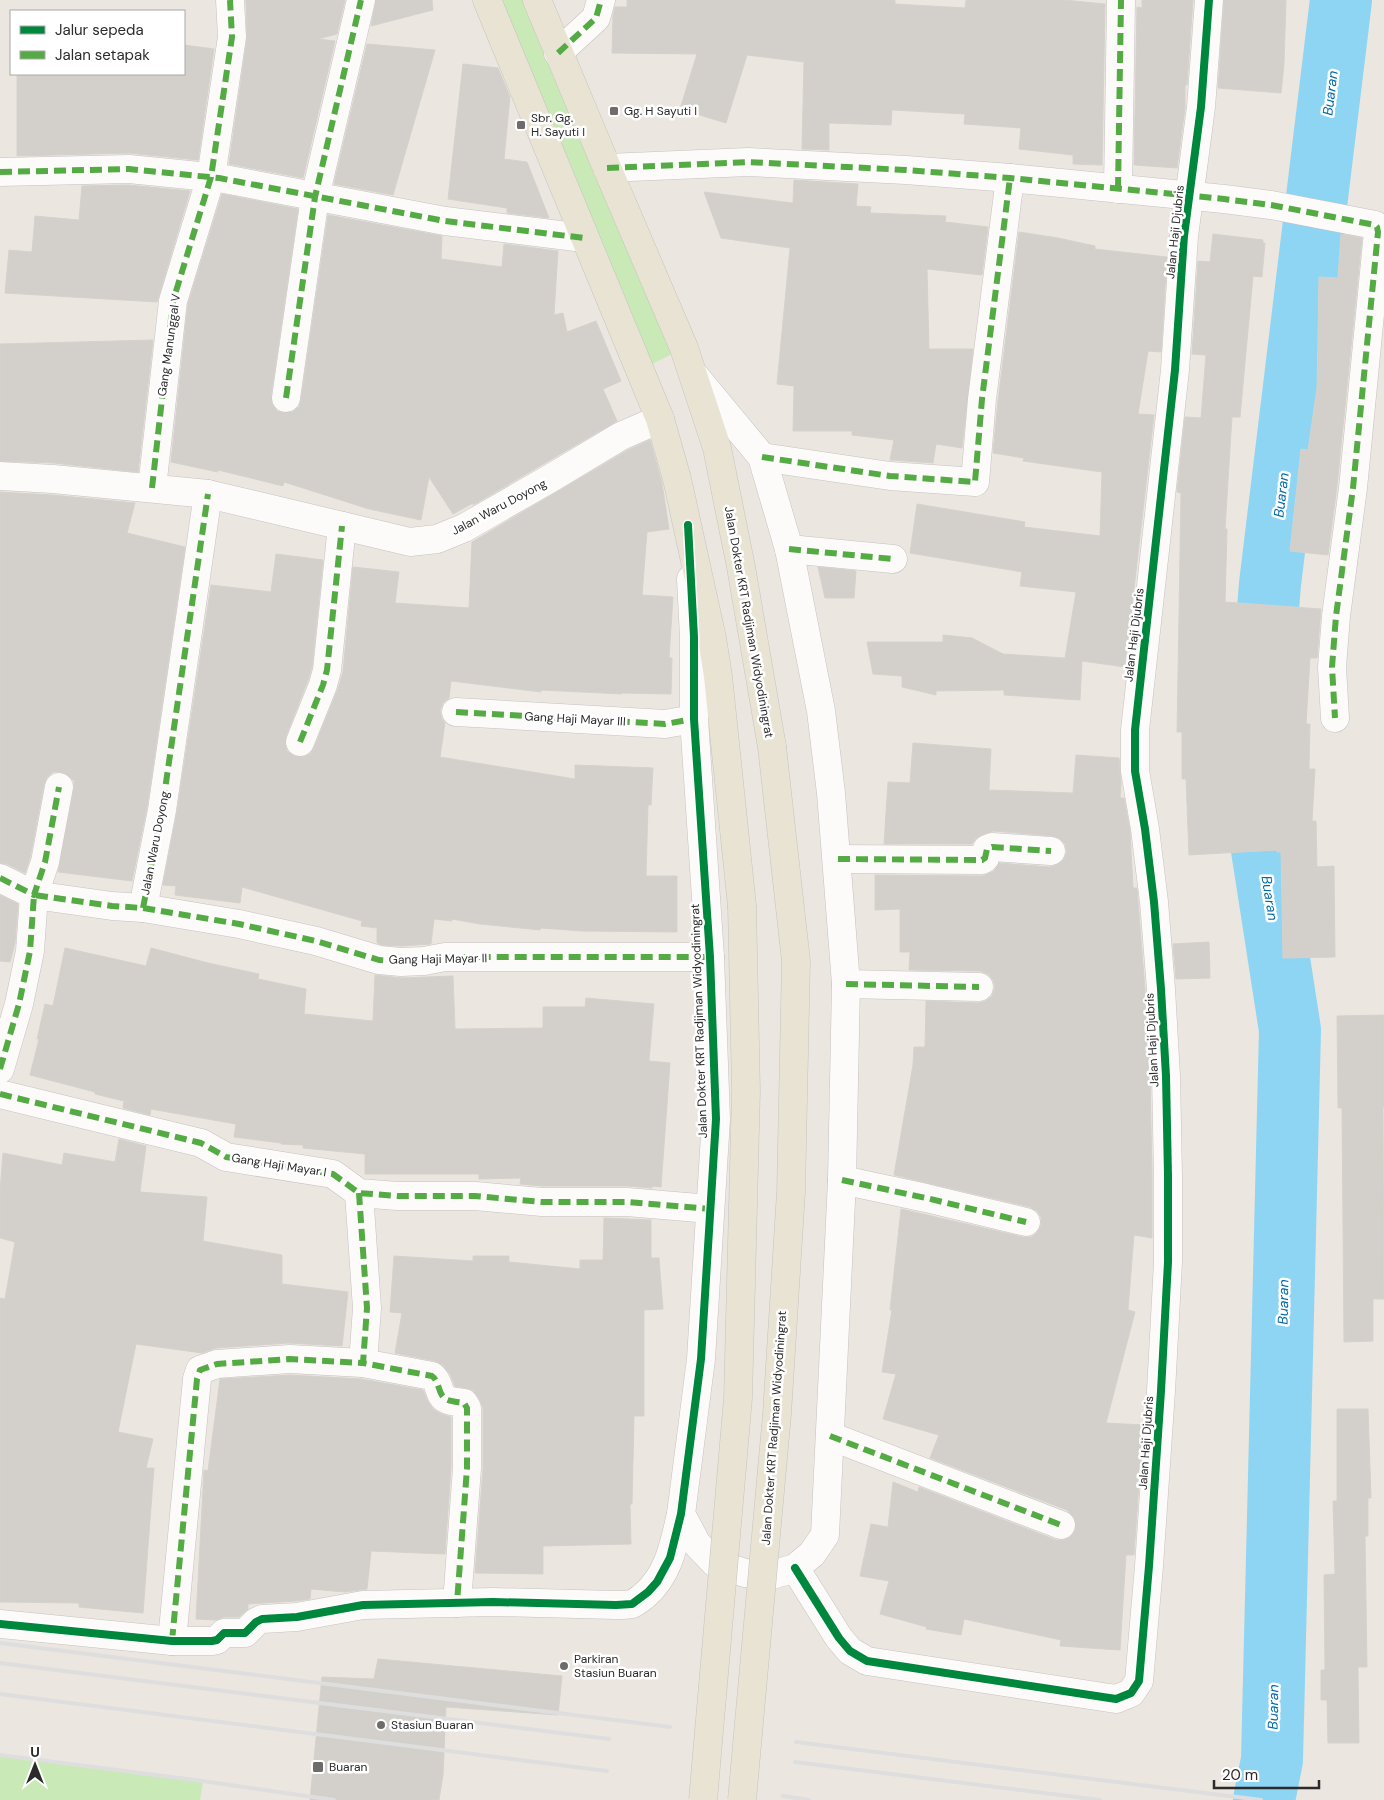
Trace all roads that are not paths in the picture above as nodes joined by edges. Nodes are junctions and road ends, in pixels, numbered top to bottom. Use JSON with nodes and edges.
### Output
{"nodes":[{"id":1,"x":230,"y":0,"type":"edge"},
{"id":2,"x":361,"y":0,"type":"edge"},
{"id":3,"x":487,"y":0,"type":"edge"},
{"id":4,"x":537,"y":0,"type":"edge"},
{"id":5,"x":601,"y":0,"type":"edge"},
{"id":6,"x":1121,"y":0,"type":"edge"},
{"id":7,"x":1209,"y":0,"type":"edge"},
{"id":8,"x":558,"y":53,"type":"junction"},
{"id":9,"x":607,"y":168,"type":"junction"},
{"id":10,"x":0,"y":172,"type":"edge"},
{"id":11,"x":211,"y":177,"type":"junction"},
{"id":12,"x":1010,"y":178,"type":"junction"},
{"id":13,"x":1118,"y":189,"type":"junction"},
{"id":14,"x":1190,"y":196,"type":"junction"},
{"id":15,"x":315,"y":197,"type":"junction"},
{"id":16,"x":584,"y":238,"type":"junction"},
{"id":17,"x":694,"y":375,"type":"junction"},
{"id":18,"x":286,"y":398,"type":"dead end"},
{"id":19,"x":660,"y":419,"type":"junction"},
{"id":20,"x":762,"y":457,"type":"junction"},
{"id":21,"x":0,"y":476,"type":"edge"},
{"id":22,"x":152,"y":488,"type":"junction"},
{"id":23,"x":208,"y":494,"type":"junction"},
{"id":24,"x":688,"y":525,"type":"junction"},
{"id":25,"x":342,"y":526,"type":"junction"},
{"id":26,"x":789,"y":548,"type":"junction"},
{"id":27,"x":893,"y":559,"type":"dead end"},
{"id":28,"x":456,"y":712,"type":"dead end"},
{"id":29,"x":1335,"y":718,"type":"dead end"},
{"id":30,"x":694,"y":719,"type":"junction"},
{"id":31,"x":300,"y":742,"type":"dead end"},
{"id":32,"x":59,"y":788,"type":"dead end"},
{"id":33,"x":1051,"y":851,"type":"dead end"},
{"id":34,"x":838,"y":859,"type":"junction"},
{"id":35,"x":0,"y":878,"type":"edge"},
{"id":36,"x":34,"y":895,"type":"junction"},
{"id":37,"x":143,"y":908,"type":"junction"},
{"id":38,"x":710,"y":957,"type":"junction"},
{"id":39,"x":846,"y":984,"type":"junction"},
{"id":40,"x":979,"y":987,"type":"dead end"},
{"id":41,"x":0,"y":1070,"type":"edge"},
{"id":42,"x":0,"y":1094,"type":"edge"},
{"id":43,"x":842,"y":1180,"type":"junction"},
{"id":44,"x":359,"y":1193,"type":"junction"},
{"id":45,"x":710,"y":1209,"type":"junction"},
{"id":46,"x":1026,"y":1222,"type":"dead end"},
{"id":47,"x":363,"y":1364,"type":"junction"},
{"id":48,"x":830,"y":1436,"type":"junction"},
{"id":49,"x":682,"y":1514,"type":"junction"},
{"id":50,"x":1061,"y":1525,"type":"dead end"},
{"id":51,"x":795,"y":1568,"type":"junction"},
{"id":52,"x":457,"y":1603,"type":"junction"},
{"id":53,"x":0,"y":1624,"type":"edge"},
{"id":54,"x":172,"y":1641,"type":"junction"},
{"id":55,"x":703,"y":1800,"type":"edge"},
{"id":56,"x":742,"y":1800,"type":"edge"}],
"edges":[{"from":1,"to":11,"type":"street","name":"Gang Manunggal V"},
{"from":2,"to":15,"type":"street"},
{"from":3,"to":16,"type":"main road","name":"Jalan Dokter KRT Radjiman Widyodiningrat"},
{"from":4,"to":8,"type":"main road","name":"Jalan Dokter KRT Radjiman Widyodiningrat"},
{"from":5,"to":8,"type":"street"},
{"from":6,"to":13,"type":"street"},
{"from":7,"to":14,"type":"street","name":"Jalan Haji Djubris"},
{"from":8,"to":9,"type":"main road","name":"Jalan Dokter KRT Radjiman Widyodiningrat"},
{"from":9,"to":12,"type":"street"},
{"from":9,"to":17,"type":"main road","name":"Jalan Dokter KRT Radjiman Widyodiningrat"},
{"from":10,"to":11,"type":"street"},
{"from":11,"to":15,"type":"street"},
{"from":11,"to":22,"type":"street","name":"Gang Manunggal V"},
{"from":12,"to":13,"type":"street"},
{"from":12,"to":20,"type":"street"},
{"from":13,"to":14,"type":"street"},
{"from":14,"to":29,"type":"street"},
{"from":14,"to":51,"type":"street","name":"Jalan Haji Djubris"},
{"from":15,"to":16,"type":"street"},
{"from":15,"to":18,"type":"street"},
{"from":16,"to":19,"type":"main road","name":"Jalan Dokter KRT Radjiman Widyodiningrat"},
{"from":17,"to":20,"type":"street","name":"Jalan Dokter KRT Radjiman Widyodiningrat"},
{"from":17,"to":56,"type":"main road","name":"Jalan Dokter KRT Radjiman Widyodiningrat","bridge":true},
{"from":19,"to":24,"type":"main road","name":"Jalan Dokter KRT Radjiman Widyodiningrat"},
{"from":19,"to":25,"type":"street","name":"Jalan Waru Doyong"},
{"from":20,"to":26,"type":"street","name":"Jalan Dokter KRT Radjiman Widyodiningrat"},
{"from":21,"to":22,"type":"street","name":"Jalan Waru Doyong"},
{"from":22,"to":23,"type":"street","name":"Jalan Waru Doyong"},
{"from":23,"to":25,"type":"street","name":"Jalan Waru Doyong"},
{"from":23,"to":37,"type":"street","name":"Jalan Waru Doyong"},
{"from":24,"to":30,"type":"street","name":"Jalan Dokter KRT Radjiman Widyodiningrat"},
{"from":24,"to":55,"type":"main road","name":"Jalan Dokter KRT Radjiman Widyodiningrat","bridge":true},
{"from":25,"to":31,"type":"street"},
{"from":26,"to":27,"type":"street"},
{"from":26,"to":34,"type":"street","name":"Jalan Dokter KRT Radjiman Widyodiningrat"},
{"from":28,"to":30,"type":"street","name":"Gang Haji Mayar III"},
{"from":30,"to":38,"type":"street","name":"Jalan Dokter KRT Radjiman Widyodiningrat"},
{"from":32,"to":36,"type":"street"},
{"from":33,"to":34,"type":"street"},
{"from":34,"to":39,"type":"street","name":"Jalan Dokter KRT Radjiman Widyodiningrat"},
{"from":35,"to":36,"type":"street","name":"Jalan Waru Doyong"},
{"from":36,"to":37,"type":"street","name":"Jalan Waru Doyong"},
{"from":36,"to":41,"type":"street"},
{"from":37,"to":38,"type":"street","name":"Gang Haji Mayar II"},
{"from":38,"to":45,"type":"street","name":"Jalan Dokter KRT Radjiman Widyodiningrat"},
{"from":39,"to":40,"type":"street"},
{"from":39,"to":43,"type":"street","name":"Jalan Dokter KRT Radjiman Widyodiningrat"},
{"from":42,"to":44,"type":"street","name":"Gang Haji Mayar I"},
{"from":43,"to":46,"type":"street"},
{"from":43,"to":48,"type":"street","name":"Jalan Dokter KRT Radjiman Widyodiningrat"},
{"from":44,"to":45,"type":"street"},
{"from":44,"to":47,"type":"street"},
{"from":45,"to":49,"type":"street","name":"Jalan Dokter KRT Radjiman Widyodiningrat"},
{"from":47,"to":52,"type":"street"},
{"from":47,"to":54,"type":"street"},
{"from":48,"to":50,"type":"street"},
{"from":48,"to":51,"type":"street","name":"Jalan Dokter KRT Radjiman Widyodiningrat"},
{"from":49,"to":51,"type":"street"},
{"from":49,"to":52,"type":"street","name":"Jalan Dokter KRT Radjiman Widyodiningrat"},
{"from":52,"to":54,"type":"street","name":"Jalan Dokter KRT Radjiman Widyodiningrat"},
{"from":53,"to":54,"type":"street","name":"Jalan Dokter KRT Radjiman Widyodiningrat"}]}
